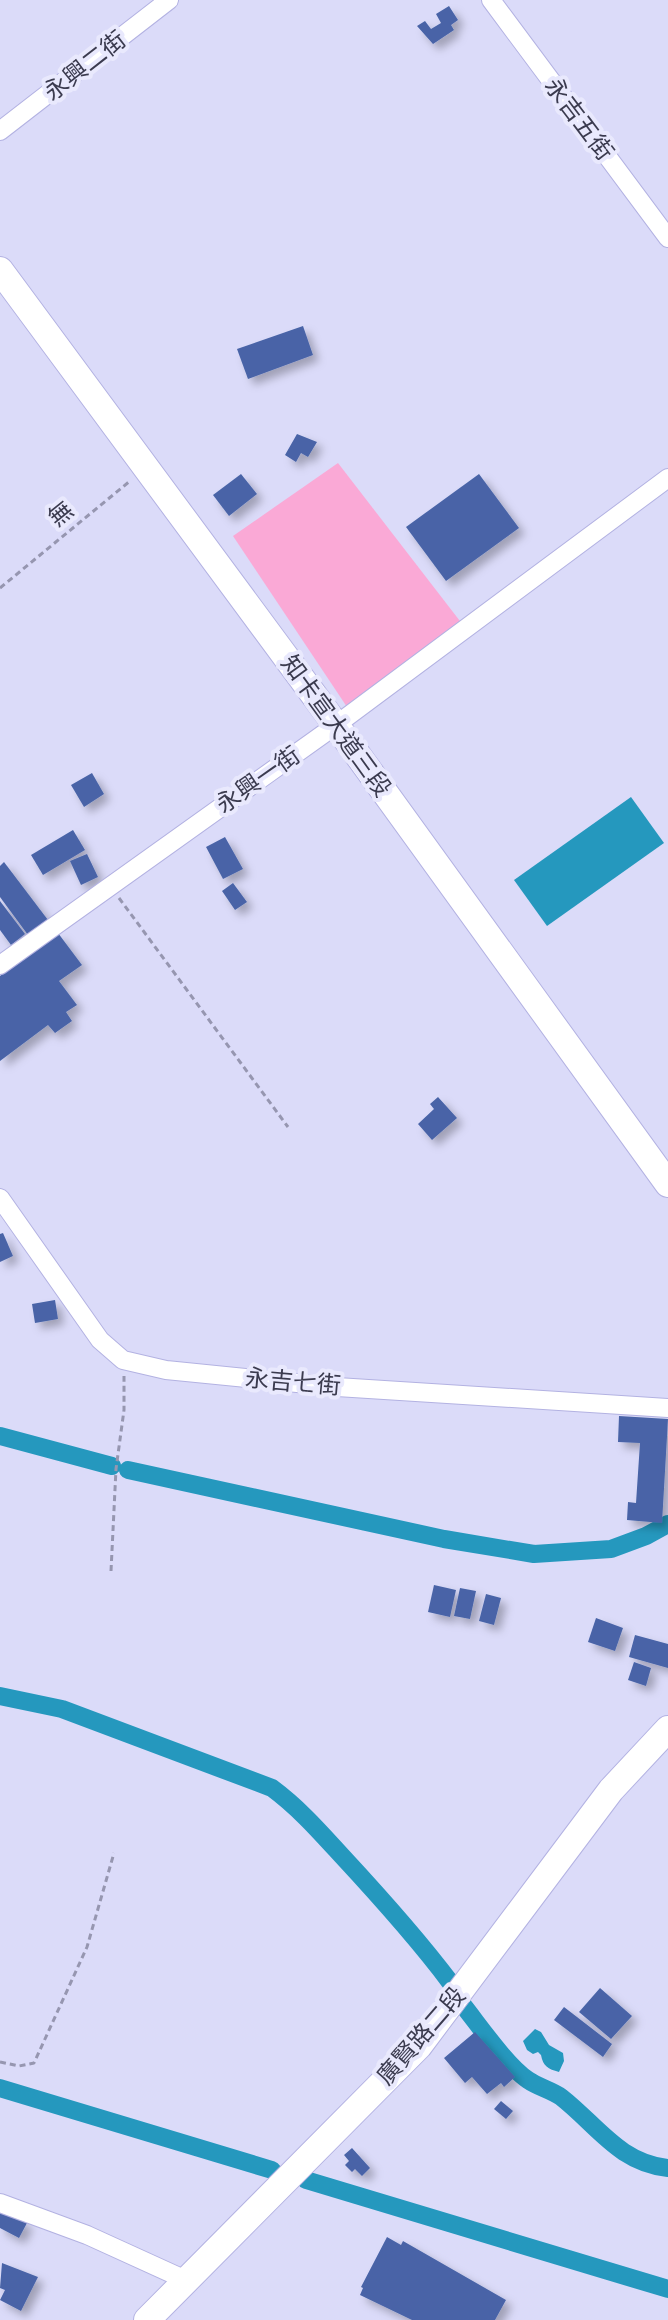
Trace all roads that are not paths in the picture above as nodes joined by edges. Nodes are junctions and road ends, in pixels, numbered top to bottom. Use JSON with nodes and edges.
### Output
{"nodes":[{"id":1,"x":169,"y":0,"type":"edge"},
{"id":2,"x":491,"y":0,"type":"edge"},
{"id":3,"x":0,"y":131,"type":"edge"},
{"id":4,"x":668,"y":238,"type":"edge"},
{"id":5,"x":0,"y":270,"type":"edge"},
{"id":6,"x":668,"y":478,"type":"edge"},
{"id":7,"x":336,"y":725,"type":"junction"},
{"id":8,"x":0,"y":965,"type":"edge"},
{"id":9,"x":668,"y":1184,"type":"edge"},
{"id":10,"x":0,"y":1198,"type":"edge"},
{"id":11,"x":668,"y":1408,"type":"edge"},
{"id":12,"x":668,"y":1729,"type":"edge"},
{"id":13,"x":0,"y":2203,"type":"edge"},
{"id":14,"x":188,"y":2281,"type":"junction"},
{"id":15,"x":147,"y":2320,"type":"edge"}],
"edges":[{"from":1,"to":3,"type":"street","name":"永興二街"},
{"from":2,"to":4,"type":"street","name":"永吉五街"},
{"from":5,"to":7,"type":"street","name":"知卡宣大道三段"},
{"from":6,"to":7,"type":"street","name":"永興一街"},
{"from":7,"to":8,"type":"street","name":"永興一街"},
{"from":7,"to":9,"type":"street","name":"知卡宣大道三段"},
{"from":10,"to":11,"type":"street","name":"永吉七街"},
{"from":12,"to":14,"type":"street","name":"廣賢路二段"},
{"from":13,"to":14,"type":"street"},
{"from":14,"to":15,"type":"street","name":"廣賢路二段"}]}
